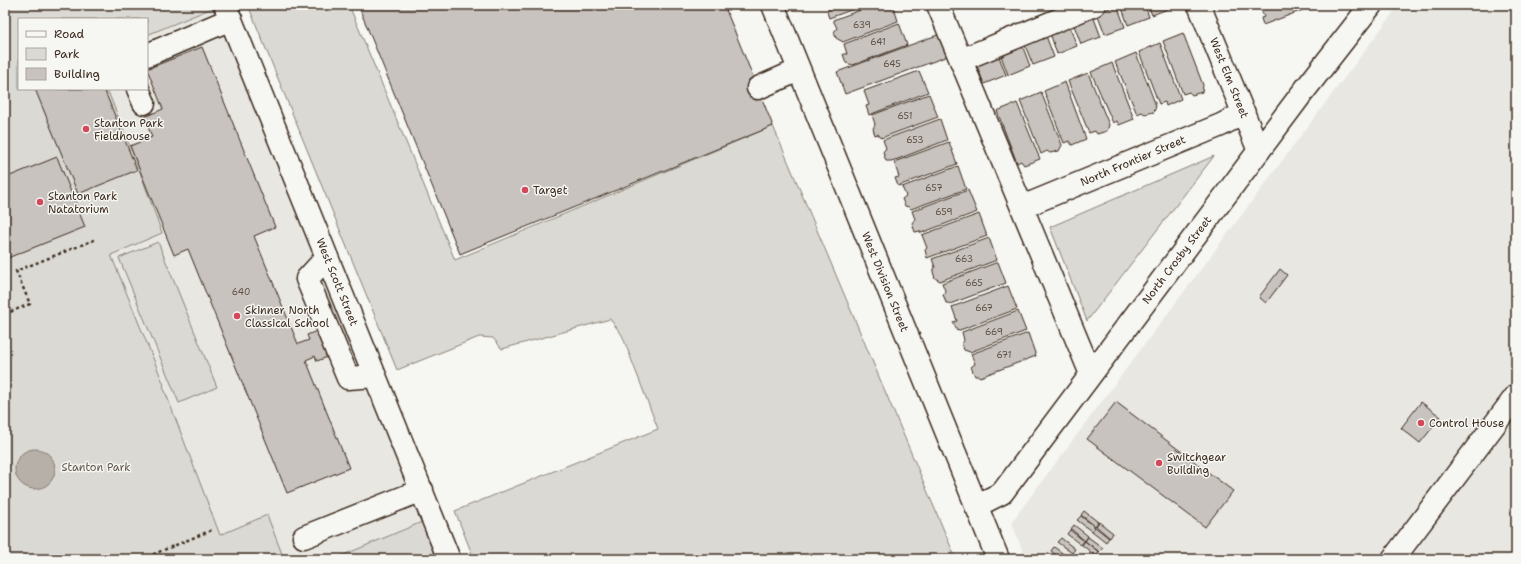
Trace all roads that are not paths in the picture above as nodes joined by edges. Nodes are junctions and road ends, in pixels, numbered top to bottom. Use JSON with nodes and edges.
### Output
{"nodes":[{"id":1,"x":773,"y":5,"type":"edge"},
{"id":2,"x":938,"y":5,"type":"edge"},
{"id":3,"x":1094,"y":5,"type":"edge"},
{"id":4,"x":1199,"y":5,"type":"edge"},
{"id":5,"x":1371,"y":5,"type":"edge"},
{"id":6,"x":228,"y":12,"type":"edge"},
{"id":7,"x":148,"y":54,"type":"edge"},
{"id":8,"x":961,"y":60,"type":"junction"},
{"id":9,"x":799,"y":70,"type":"junction"},
{"id":10,"x":758,"y":88,"type":"dead end"},
{"id":11,"x":1244,"y":113,"type":"junction"},
{"id":12,"x":1259,"y":151,"type":"junction"},
{"id":13,"x":1022,"y":207,"type":"junction"},
{"id":14,"x":1091,"y":374,"type":"junction"},
{"id":15,"x":1516,"y":396,"type":"edge"},
{"id":16,"x":422,"y":490,"type":"junction"},
{"id":17,"x":976,"y":506,"type":"junction"},
{"id":18,"x":304,"y":537,"type":"dead end"},
{"id":19,"x":449,"y":559,"type":"edge"},
{"id":20,"x":998,"y":559,"type":"edge"},
{"id":21,"x":1393,"y":559,"type":"edge"}],
"edges":[{"from":1,"to":9,"type":"street","name":"West Division Street"},
{"from":2,"to":8,"type":"street"},
{"from":3,"to":8,"type":"street"},
{"from":4,"to":11,"type":"street","name":"West Elm Street"},
{"from":5,"to":12,"type":"street","name":"North Crosby Street"},
{"from":6,"to":7,"type":"street"},
{"from":6,"to":16,"type":"street","name":"West Scott Street"},
{"from":8,"to":13,"type":"street"},
{"from":9,"to":10,"type":"street"},
{"from":9,"to":17,"type":"street","name":"West Division Street"},
{"from":11,"to":12,"type":"street","name":"West Elm Street"},
{"from":11,"to":13,"type":"street","name":"North Frontier Street"},
{"from":12,"to":14,"type":"street","name":"North Crosby Street"},
{"from":13,"to":14,"type":"street"},
{"from":14,"to":17,"type":"street","name":"North Crosby Street"},
{"from":15,"to":21,"type":"street"},
{"from":16,"to":18,"type":"street"},
{"from":16,"to":19,"type":"street","name":"West Scott Street"},
{"from":17,"to":20,"type":"street","name":"West Division Street"}]}
